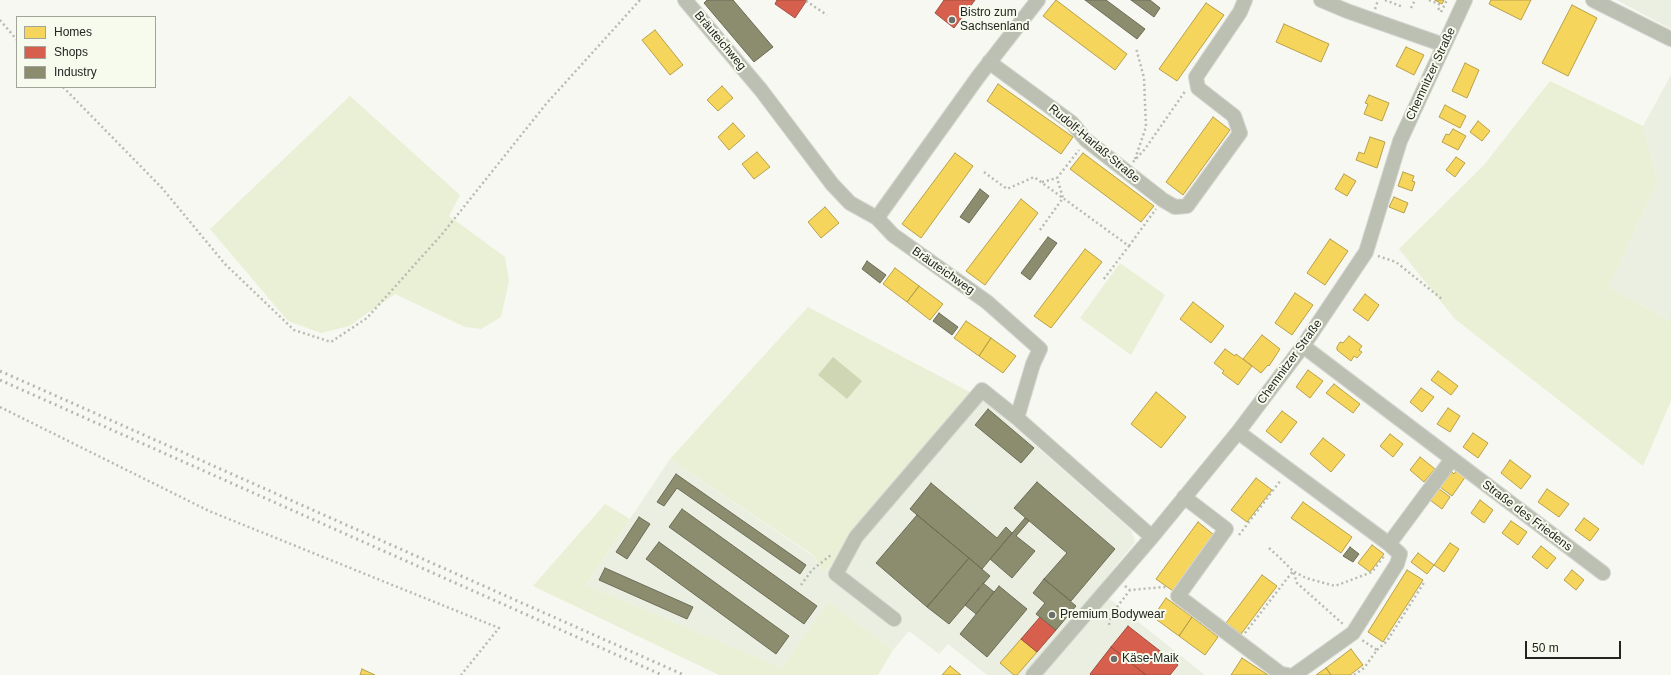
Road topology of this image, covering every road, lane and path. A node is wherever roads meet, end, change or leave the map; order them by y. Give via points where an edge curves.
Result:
1 (640, 0) edge
2 (685, 0) edge
3 (1038, 0) edge
4 (1245, 0) edge
5 (1322, 0) edge
6 (1385, 0) edge
7 (1415, 0) edge
8 (1430, 0) edge
9 (1447, 0) edge
10 (1465, 0) edge
11 (1593, 0) edge
12 (806, 1) dead end
13 (1403, 7) dead end
14 (1411, 8) dead end
15 (827, 15) dead end
16 (0, 20) edge
17 (16, 39) edge
18 (1671, 39) edge
19 (1444, 45) junction
20 (1136, 48) dead end
21 (989, 62) junction
22 (1196, 77) junction
23 (64, 88) edge
24 (1086, 140) junction
25 (984, 172) dead end
26 (1057, 178) junction
27 (1042, 182) junction
28 (1063, 198) junction
29 (1163, 200) junction
30 (877, 218) junction
31 (1040, 230) dead end
32 (1129, 246) junction
33 (1366, 252) junction
34 (1103, 280) dead end
35 (1444, 300) dead end
36 (1303, 346) junction
37 (0, 407) edge
38 (1017, 418) junction
39 (1238, 432) junction
40 (1452, 459) junction
41 (1288, 470) junction
42 (1184, 497) junction
43 (1239, 535) dead end
44 (1152, 537) junction
45 (1390, 545) junction
46 (1269, 548) dead end
47 (1293, 571) junction
48 (1602, 573) dead end
49 (1115, 578) junction
50 (1425, 581) dead end
51 (1130, 590) junction
52 (1178, 596) junction
53 (894, 619) dead end
54 (1109, 625) dead end
55 (1353, 633) junction
56 (1243, 636) dead end
57 (1377, 650) junction
58 (460, 675) edge
59 (1033, 675) edge
60 (1287, 675) edge
61 (1294, 675) edge
62 (1354, 675) edge

1 - 23 path via 546,104 442,233 367,318 331,342 294,330 225,264 162,188
2 - 30 street, Bräuteichweg via 761,90 832,184 850,203
3 - 21 street
4 - 22 street via 1240,12
5 - 19 street
6 - 13 path
7 - 14 path
8 - 9 path via 1439,4 1441,12
10 - 19 street, Chemnitzer Straße
11 - 18 street
12 - 15 path
16 - 17 path
19 - 33 street, Chemnitzer Straße via 1400,141
20 - 22 path via 1144,78 1146,127 1134,161
21 - 24 street, Rudolf-Harlaß-Straße via 1072,123
21 - 30 street
22 - 29 street, Rudolf-Harlaß-Straße via 1198,88 1234,116 1240,133 1187,206 1175,207
24 - 26 path
24 - 29 street, Rudolf-Harlaß-Straße
25 - 27 path via 1007,189 1034,177
26 - 27 path
26 - 28 path
27 - 28 path
28 - 31 path
28 - 32 path
29 - 32 path
30 - 38 street, Bräuteichweg via 893,235 987,302 1040,349
32 - 34 path
33 - 35 path via 1396,262
33 - 36 street, Chemnitzer Straße
36 - 39 street, Chemnitzer Straße
36 - 40 street, Straße des Friedens
37 - 58 path via 209,511 500,628
38 - 44 street
38 - 53 street via 982,390 856,537 836,574
39 - 41 street
39 - 42 street, Chemnitzer Straße
40 - 45 street
40 - 48 street, Straße des Friedens
41 - 43 path
41 - 45 street
42 - 44 street, Chemnitzer Straße
42 - 52 street via 1226,529
44 - 49 street, Chemnitzer Straße
45 - 47 path via 1372,572 1335,586 1306,578
45 - 55 street via 1400,554 1397,564
46 - 47 path
47 - 55 path via 1297,583
47 - 56 path
49 - 51 path
49 - 59 street, Chemnitzer Straße
50 - 57 path via 1387,641
51 - 52 path via 1164,587
51 - 54 path via 1111,615
52 - 60 street via 1281,674
55 - 57 path
55 - 61 street
57 - 62 path via 1364,668

